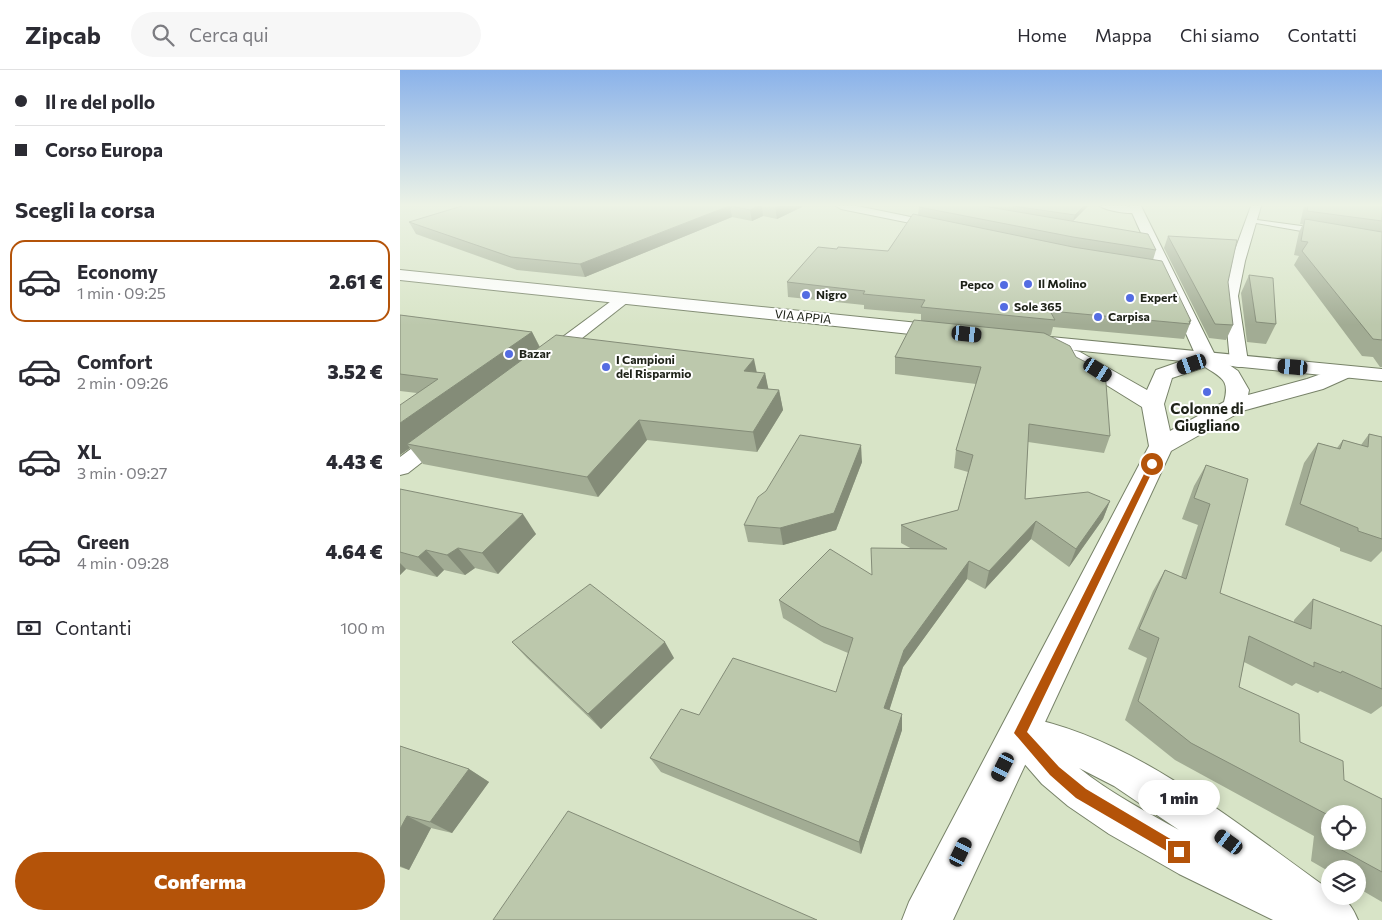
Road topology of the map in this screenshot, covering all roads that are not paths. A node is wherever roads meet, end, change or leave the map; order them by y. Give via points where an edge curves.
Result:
1 (1150, 246) edge
2 (1243, 246) edge
3 (1146, 268) edge
4 (1165, 270) junction
5 (400, 276) edge
6 (623, 299) junction
7 (965, 334) edge
8 (1015, 339) edge
9 (1045, 342) junction
10 (1207, 359) junction
11 (1238, 362) junction
12 (531, 369) edge
13 (1345, 372) junction
14 (1382, 376) edge
15 (1154, 404) junction
16 (1234, 406) junction
17 (454, 427) edge
18 (1161, 446) junction
19 (400, 468) edge
20 (1020, 733) junction
21 (927, 920) edge
22 (1318, 920) edge
23 (1336, 920) edge

1 - 4 main road
2 - 11 street via 1231,296
3 - 4 street
4 - 10 main road
5 - 6 main road, VIA APPIA
6 - 7 main road, VIA APPIA
6 - 12 street
8 - 9 main road
9 - 10 main road
9 - 15 main road
10 - 11 main road
10 - 15 main road via 1163,374
10 - 16 main road via 1230,375 1238,390
11 - 13 main road
13 - 14 main road
13 - 16 main road via 1315,384
15 - 18 main road
16 - 18 main road
17 - 19 street
18 - 20 main road
20 - 21 main road
20 - 22 street via 1055,771 1106,809 1193,860
20 - 23 street via 1051,739 1127,773

